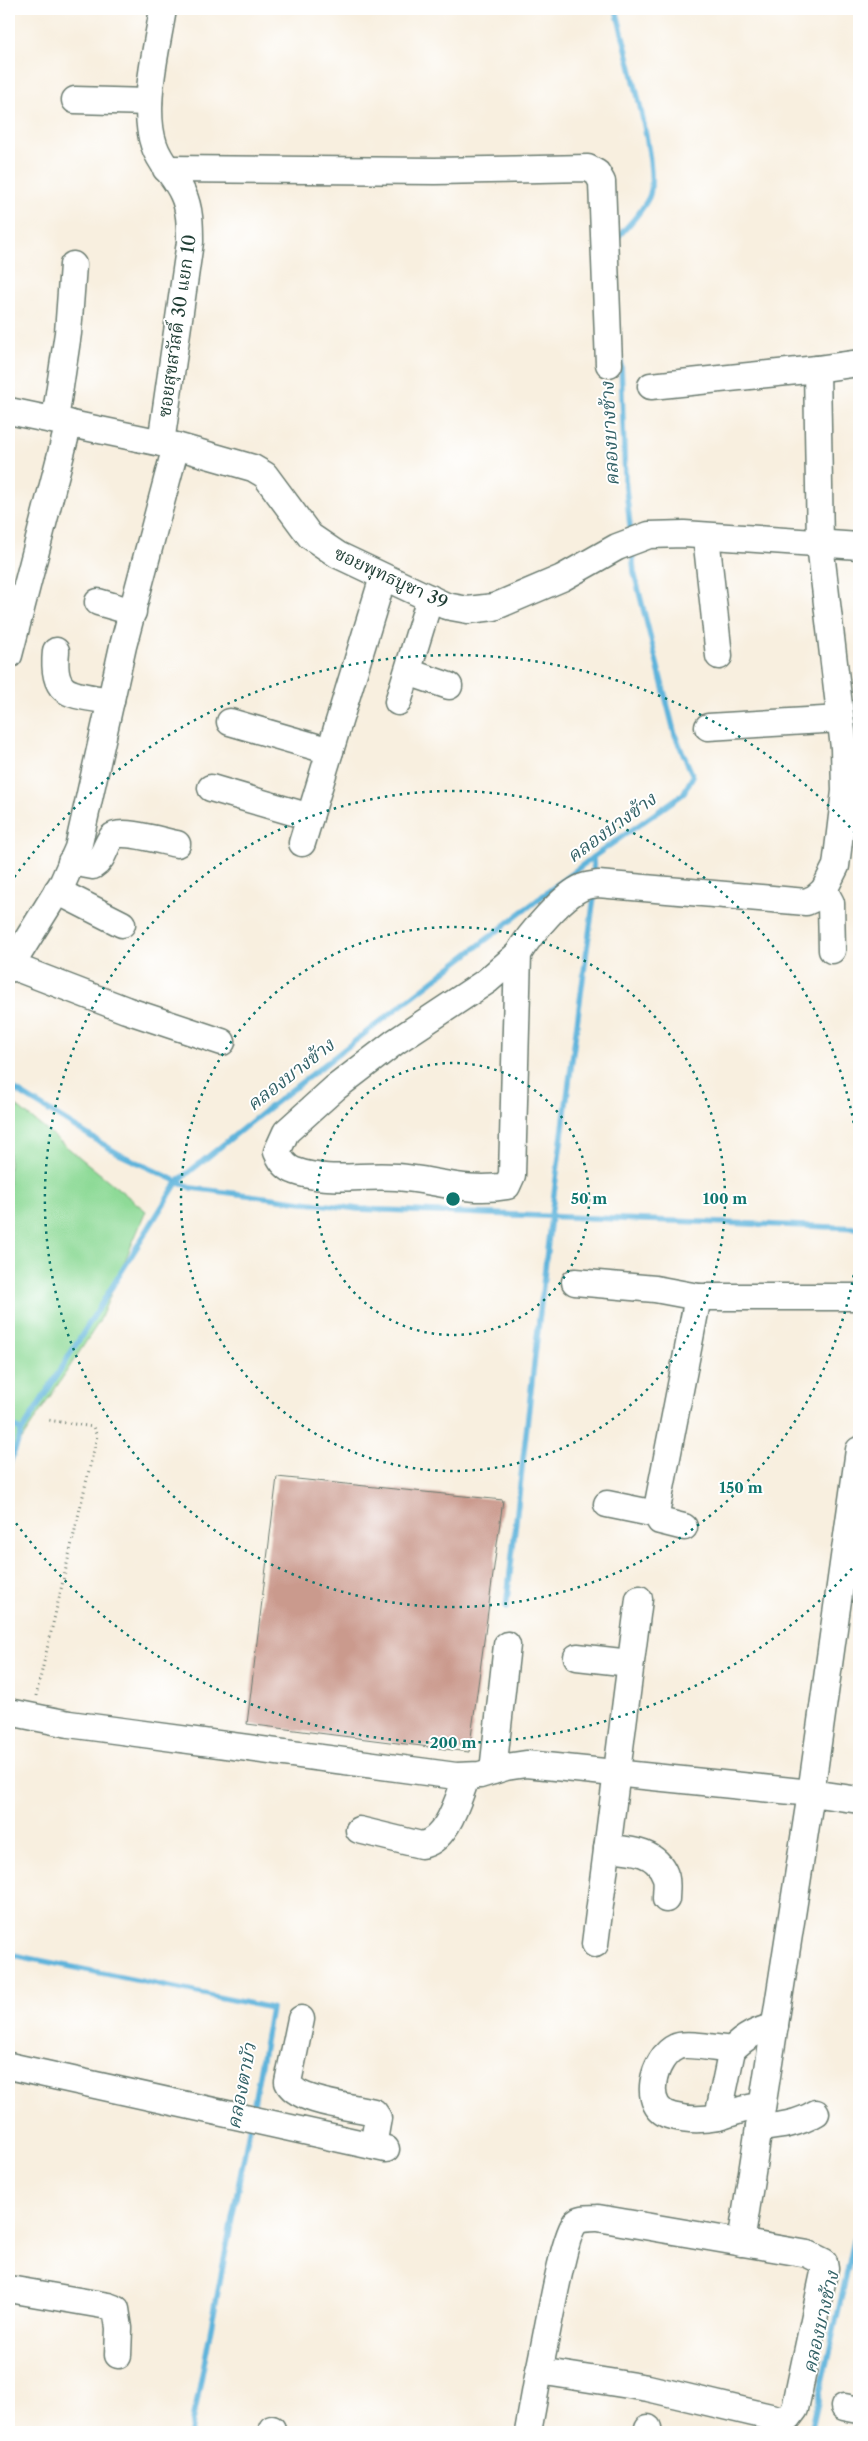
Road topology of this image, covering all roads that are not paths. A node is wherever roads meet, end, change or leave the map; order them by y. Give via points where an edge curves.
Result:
1 (163, 9) edge
2 (75, 100) dead end
3 (149, 102) junction
4 (166, 169) junction
5 (73, 265) dead end
6 (859, 363) edge
7 (609, 364) dead end
8 (817, 369) junction
9 (651, 386) dead end
10 (9, 411) edge
11 (62, 422) junction
12 (168, 445) junction
13 (706, 536) junction
14 (820, 544) junction
15 (859, 546) edge
16 (383, 577) junction
17 (430, 598) junction
18 (98, 602) dead end
19 (133, 612) junction
20 (56, 651) dead end
21 (9, 655) edge
22 (719, 656) dead end
23 (408, 672) junction
24 (449, 686) dead end
25 (111, 700) junction
26 (398, 702) dead end
27 (840, 719) junction
28 (230, 722) dead end
29 (708, 727) dead end
30 (330, 751) junction
31 (211, 788) dead end
32 (310, 817) junction
33 (302, 843) dead end
34 (177, 844) dead end
35 (71, 862) junction
36 (824, 890) junction
37 (57, 891) junction
38 (122, 924) dead end
39 (832, 950) dead end
40 (518, 954) junction
41 (9, 967) edge
42 (222, 1042) dead end
43 (575, 1282) dead end
44 (698, 1297) junction
45 (859, 1297) edge
46 (859, 1450) edge
47 (607, 1504) dead end
48 (656, 1514) junction
49 (684, 1526) dead end
50 (638, 1599) dead end
51 (507, 1646) dead end
52 (577, 1657) dead end
53 (630, 1663) junction
54 (20, 1714) edge
55 (493, 1771) junction
56 (616, 1773) junction
57 (467, 1776) junction
58 (811, 1793) junction
59 (859, 1800) edge
60 (358, 1830) dead end
61 (607, 1848) junction
62 (666, 1899) dead end
63 (595, 1944) dead end
64 (301, 2019) dead end
65 (775, 2026) junction
66 (732, 2050) junction
67 (9, 2066) edge
68 (816, 2113) dead end
69 (718, 2117) junction
70 (760, 2117) junction
71 (741, 2243) junction
72 (9, 2289) edge
73 (118, 2355) dead end
74 (539, 2371) junction
75 (528, 2432) edge

1 - 3 street, ซอยสุขสวัสดิ์ 30 แยก 10
2 - 3 street
3 - 4 street, ซอยสุขสวัสดิ์ 30 แยก 10 via 153,143
4 - 7 street via 435,172 588,168 597,173 602,182
4 - 12 street, ซอยสุขสวัสดิ์ 30 แยก 10 via 183,194 190,215 190,242
5 - 11 street
6 - 8 street
8 - 9 street
8 - 14 street
10 - 11 street, ซอยพุทธบูชา 39
11 - 12 street, ซอยพุทธบูชา 39
11 - 21 street
12 - 16 street, ซอยพุทธบูชา 39 via 253,468 270,481 310,536 338,555
12 - 19 street, ซอยสุขสวัสดิ์ 30 แยก 10
13 - 14 street, ซอยพุทธบูชา 39
13 - 17 street, ซอยพุทธบูชา 39 via 648,535 617,547 562,578 494,607 468,610 446,606
13 - 22 street
14 - 15 street, ซอยพุทธบูชา 39
14 - 27 street
16 - 17 street, ซอยพุทธบูชา 39
16 - 30 street
17 - 23 street
18 - 19 street
19 - 25 street, ซอยสุขสวัสดิ์ 30 แยก 10
20 - 25 street via 54,670 58,684 64,690
23 - 24 street
23 - 26 street
25 - 35 street, ซอยสุขสวัสดิ์ 30 แยก 10 via 78,848
27 - 29 street
27 - 36 street via 845,791 836,866
28 - 30 street
30 - 32 street
31 - 32 street
32 - 33 street
34 - 35 street via 118,834 112,837 100,861 93,866
35 - 37 street, ซอยสุขสวัสดิ์ 30 แยก 10
36 - 39 street via 832,903
36 - 40 street via 806,902 591,885 570,894 528,936
37 - 38 street
37 - 41 street, ซอยสุขสวัสดิ์ 30 แยก 10
40 - 40 street via 487,982 395,1042 335,1088 286,1132 278,1152 281,1162 294,1171 334,1178 397,1177 476,1190 507,1186 512,1175
41 - 42 street
43 - 44 street
44 - 45 street
44 - 48 street
46 - 58 street
47 - 48 street
48 - 49 street via 660,1521
50 - 53 street
51 - 55 street
52 - 53 street
53 - 56 street
54 - 57 street via 69,1724
55 - 56 street via 526,1764
55 - 57 street
56 - 58 street
56 - 61 street
57 - 60 street via 439,1836 427,1844
58 - 59 street
58 - 65 street
61 - 62 street via 637,1851 654,1859 665,1875
61 - 63 street
64 - 67 street via 288,2082 291,2088 299,2094 326,2102 374,2112 378,2118 379,2147
65 - 66 street via 754,2032
65 - 70 street
66 - 69 street
66 - 69 street via 678,2045 663,2058 655,2077 652,2097 658,2110 671,2116 700,2120
68 - 70 street via 782,2126
69 - 70 street via 746,2106
70 - 71 street
71 - 74 street via 598,2218 576,2222 558,2276
71 - 74 street via 808,2254 824,2262 795,2409 789,2417 780,2419 648,2388
72 - 73 street via 116,2309
74 - 75 street

